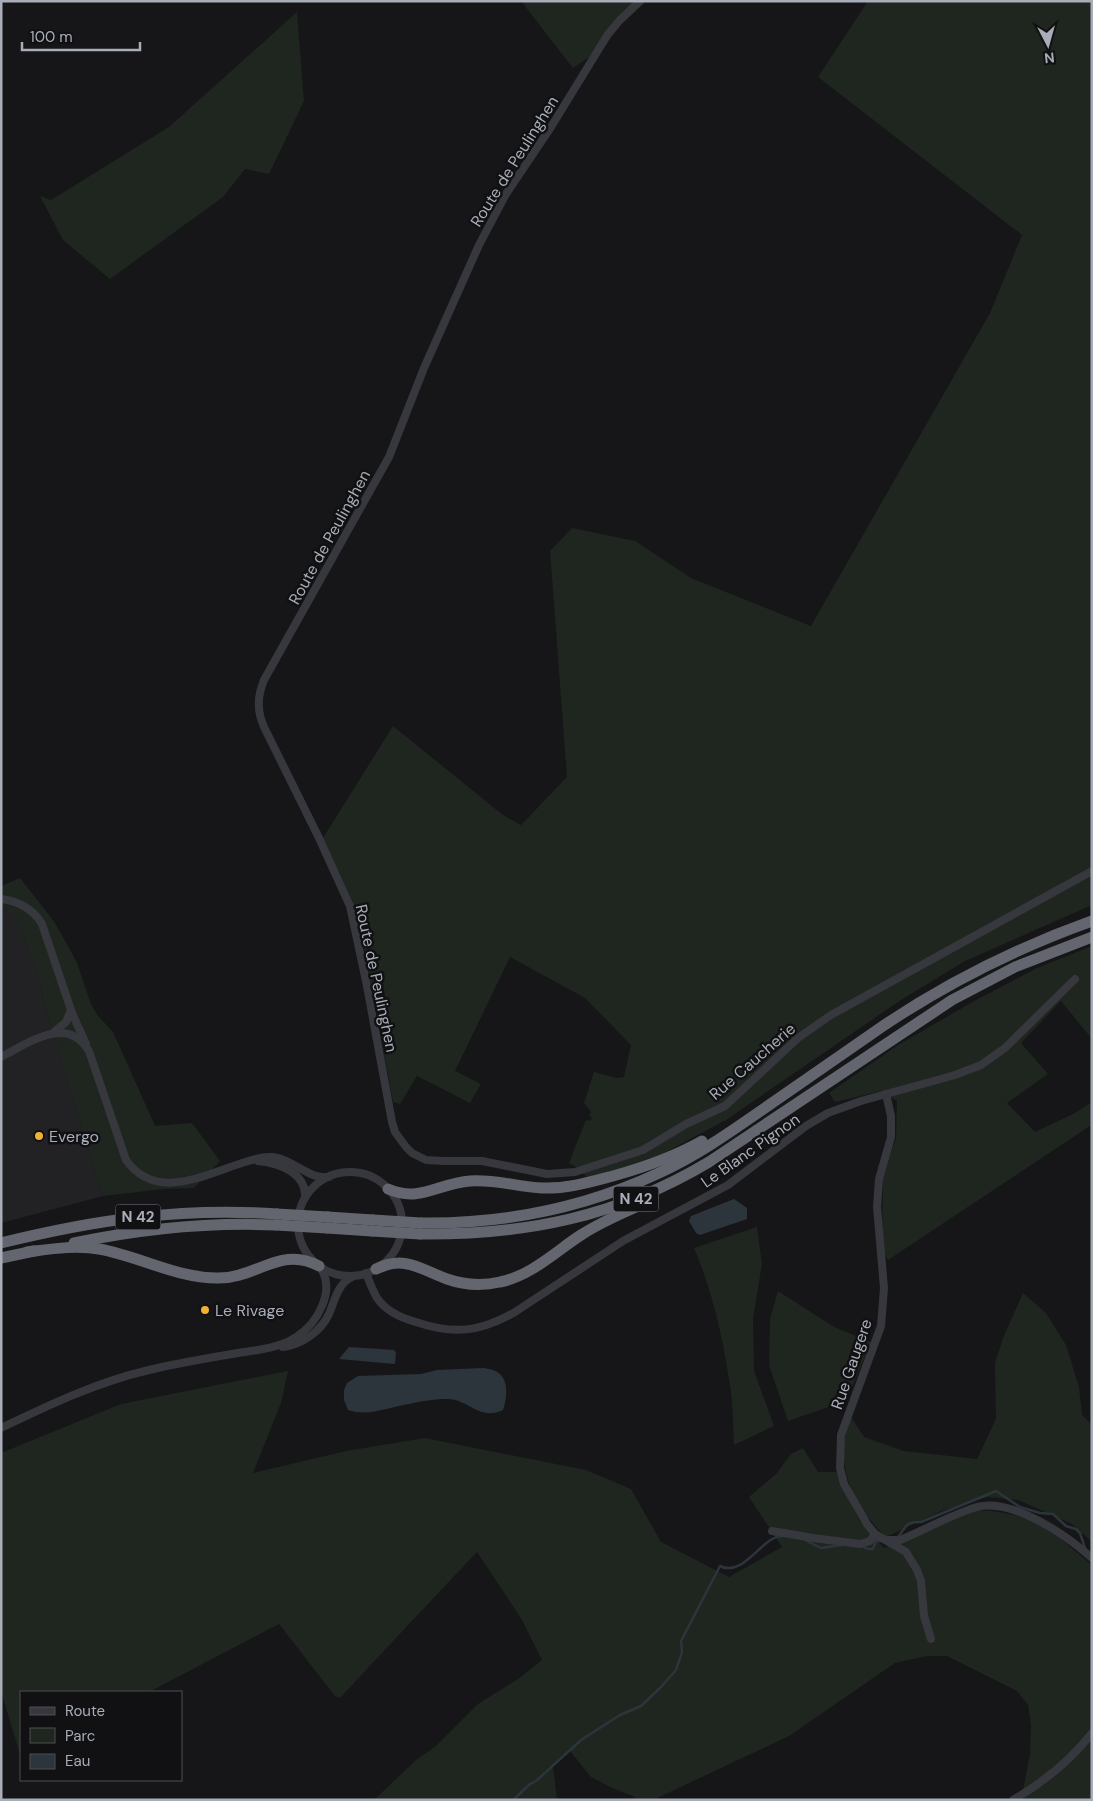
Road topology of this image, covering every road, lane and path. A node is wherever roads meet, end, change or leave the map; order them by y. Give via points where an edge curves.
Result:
1 (640, 1) edge
2 (1092, 871) edge
3 (1, 899) edge
4 (1092, 915) edge
5 (1092, 921) edge
6 (1057, 934) junction
7 (1092, 936) edge
8 (1075, 979) dead end
9 (71, 1010) junction
10 (52, 1033) junction
11 (88, 1049) junction
12 (1, 1057) edge
13 (813, 1075) junction
14 (825, 1085) junction
15 (886, 1094) junction
16 (392, 1122) joint
17 (246, 1162) junction
18 (329, 1177) junction
19 (388, 1189) junction
20 (305, 1198) junction
21 (277, 1219) junction
22 (421, 1229) junction
23 (1, 1243) edge
24 (27, 1252) junction
25 (1, 1258) edge
26 (319, 1266) junction
27 (371, 1271) junction
28 (355, 1276) junction
29 (268, 1348) junction
30 (1, 1428) edge
31 (772, 1531) dead end
32 (875, 1534) junction
33 (886, 1540) junction
34 (1092, 1558) edge
35 (931, 1639) dead end
36 (1092, 1733) edge
37 (1013, 1800) edge

1 - 16 street, Route de Peulinghen via 608,34 506,194 479,245 421,374 389,458 264,680 260,693 258,708 264,727 350,906
2 - 16 street, Rue Caucherie via 831,1015 798,1038 725,1106 625,1157 584,1170 557,1174 535,1173 482,1161 426,1160 412,1153 400,1140
3 - 9 street via 24,906 39,920
4 - 6 highway
5 - 6 highway, N 42
6 - 13 highway, N 42 via 936,994
7 - 14 highway, N 42 via 975,987
8 - 15 street, Le Blanc Pignon via 1005,1048 981,1066
9 - 10 street via 66,1022
9 - 11 street
10 - 11 street via 72,1034
10 - 12 street
11 - 17 street via 126,1160 137,1172 151,1181 173,1183
13 - 19 highway via 680,1153 588,1183 546,1188 476,1180 412,1195
13 - 22 highway, N 42 via 697,1153 630,1185 582,1202 522,1216
14 - 22 highway, N 42 via 693,1171 628,1202 524,1229 468,1234
14 - 27 highway via 708,1170 593,1228 513,1279 493,1284 467,1284 403,1262
15 - 27 street, Le Blanc Pignon via 842,1107 817,1119 728,1186 637,1233 515,1312 486,1326 444,1330 401,1317 377,1298
15 - 32 street, Rue Gaugere via 892,1138 879,1179 877,1207 883,1314 841,1435 840,1458 844,1484
17 - 18 street via 263,1157 278,1158 318,1177
17 - 20 street via 268,1162 288,1170 303,1184
18 - 19 street via 344,1173 361,1174 376,1179
18 - 20 street
19 - 27 street via 399,1208 402,1230 394,1251
20 - 26 street via 299,1213 299,1235 308,1254
21 - 22 highway, N 42, bridge
21 - 23 highway, N 42 via 215,1212 125,1218
21 - 24 highway, N 42 via 171,1227
24 - 25 highway, N 42
24 - 26 highway via 91,1248 211,1278 237,1276 288,1258 305,1259
26 - 28 street via 334,1273
26 - 29 street via 324,1273 326,1287 315,1320 297,1337
27 - 28 street
28 - 29 street via 345,1281 328,1316 312,1334 293,1346
29 - 30 street via 162,1366 114,1379
31 - 32 street via 860,1544 870,1541
32 - 33 street, Rue Gaugere
33 - 34 street via 900,1540 978,1507 998,1506 1064,1534
33 - 35 street, Rue Gaugere via 906,1552 917,1570
36 - 37 street via 1066,1761

